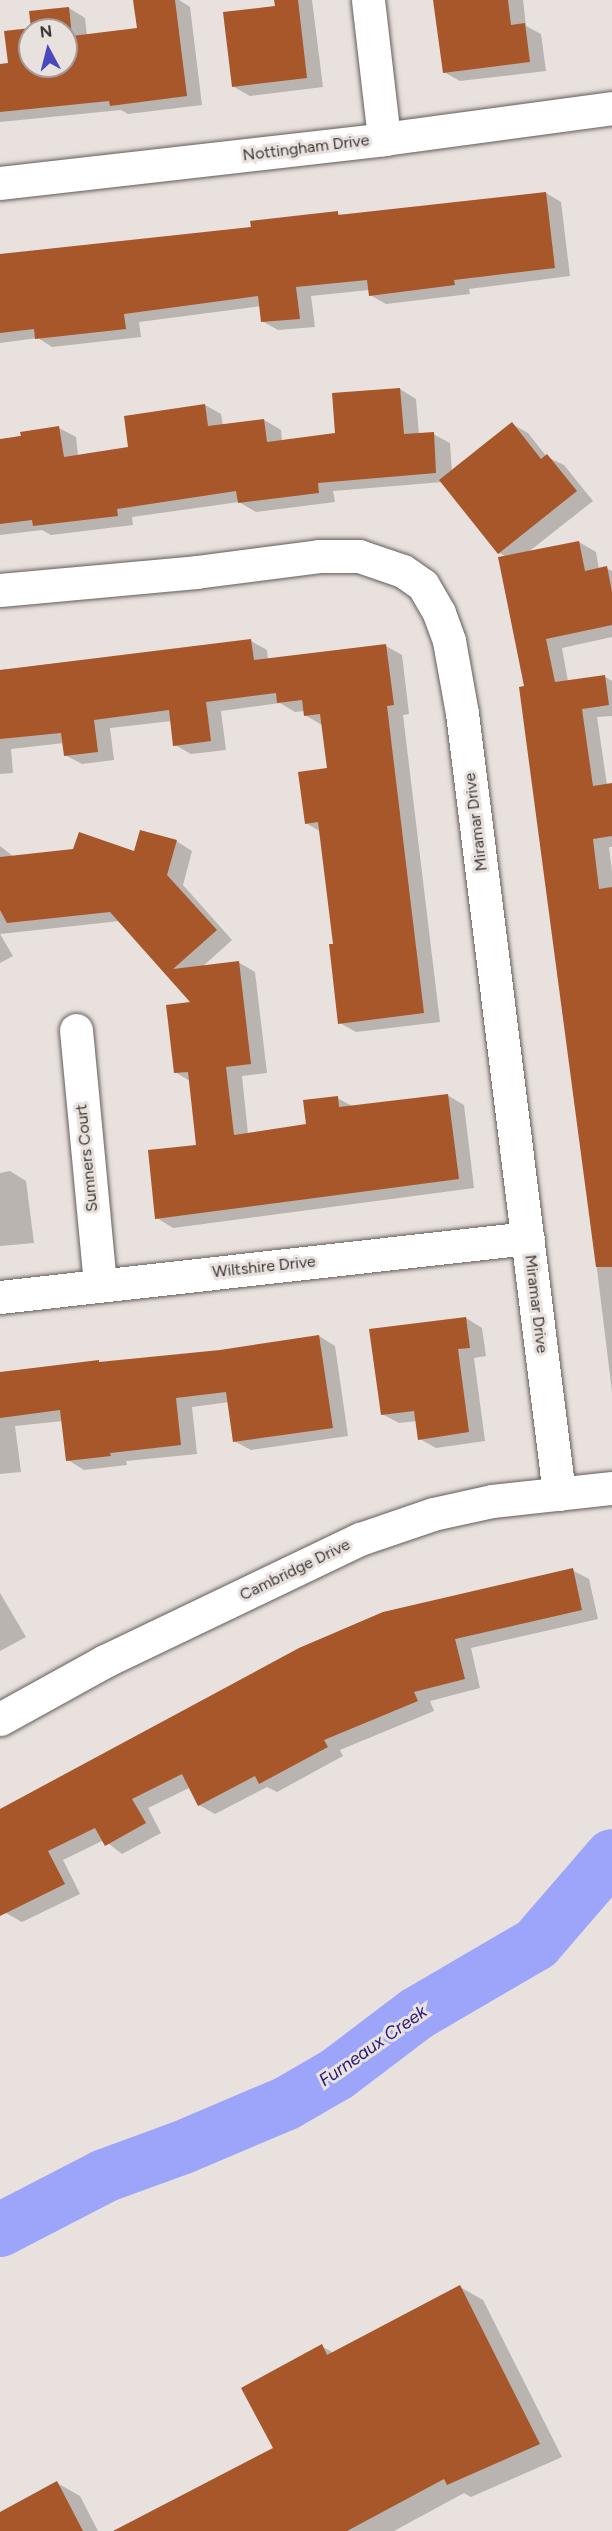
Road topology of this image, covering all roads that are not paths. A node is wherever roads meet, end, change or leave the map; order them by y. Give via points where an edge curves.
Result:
1 (368, 0) edge
2 (612, 108) edge
3 (384, 139) junction
4 (0, 183) edge
5 (0, 590) edge
6 (76, 1030) dead end
7 (528, 1238) junction
8 (100, 1285) junction
9 (0, 1297) edge
10 (612, 1488) edge
11 (559, 1494) junction
12 (0, 1719) edge

1 - 3 street
2 - 3 street, Nottingham Drive
3 - 4 street, Nottingham Drive
5 - 7 street, Miramar Drive via 196,572 319,555 359,556 403,571 423,585 449,641 462,713
6 - 8 street, Sumners Court
7 - 8 street, Wiltshire Drive
7 - 11 street, Miramar Drive
8 - 9 street, Wiltshire Drive
10 - 11 street, Cambridge Drive
11 - 12 street, Cambridge Drive via 492,1501 433,1514 360,1539 105,1661

